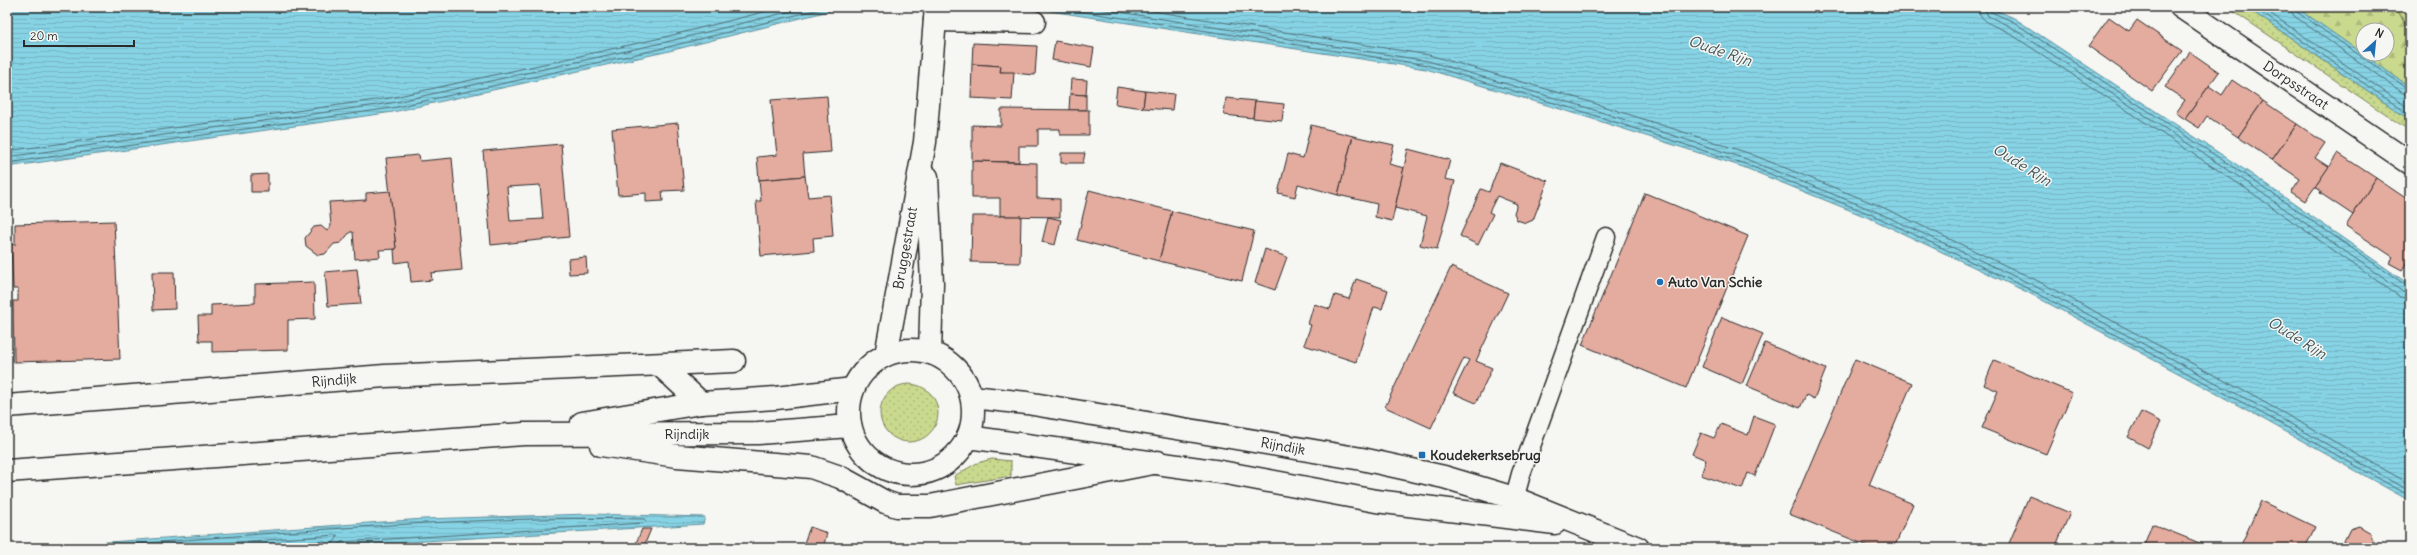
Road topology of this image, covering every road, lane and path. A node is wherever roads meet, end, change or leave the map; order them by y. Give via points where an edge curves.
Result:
1 (2181, 7) edge
2 (936, 13) edge
3 (1034, 22) dead end
4 (925, 142) junction
5 (2410, 163) edge
6 (1606, 237) dead end
7 (930, 353) junction
8 (886, 355) junction
9 (734, 361) dead end
10 (661, 366) junction
11 (853, 389) junction
12 (972, 397) junction
13 (701, 403) junction
14 (7, 406) edge
15 (850, 426) junction
16 (524, 434) junction
17 (968, 437) junction
18 (1158, 462) junction
19 (7, 471) edge
20 (1512, 508) junction
21 (1638, 548) edge

1 - 5 main road, Dorpsstraat
2 - 3 main road
2 - 4 main road, Bruggestraat
4 - 7 main road, Bruggestraat via 932,283
4 - 8 main road, Bruggestraat
6 - 20 lane
7 - 8 main road via 913,350
7 - 12 main road via 952,365 968,385
8 - 11 main road via 861,374
9 - 10 main road, Rijndijk
10 - 13 main road
10 - 14 main road, Rijndijk via 385,376
11 - 13 main road, Rijndijk
11 - 15 main road via 849,407
12 - 17 main road via 974,410
12 - 20 main road, Rijndijk via 1027,403 1362,459 1444,477
13 - 16 main road, Rijndijk
15 - 16 main road, Rijndijk via 758,434
15 - 17 main road via 856,441 877,465 907,475 939,469 963,448
16 - 18 main road via 676,456 811,466 840,476 885,502 915,507
16 - 19 main road, Rijndijk
17 - 18 main road, Rijndijk
18 - 20 main road, Rijndijk via 1376,501
20 - 21 main road, Rijndijk via 1586,527

